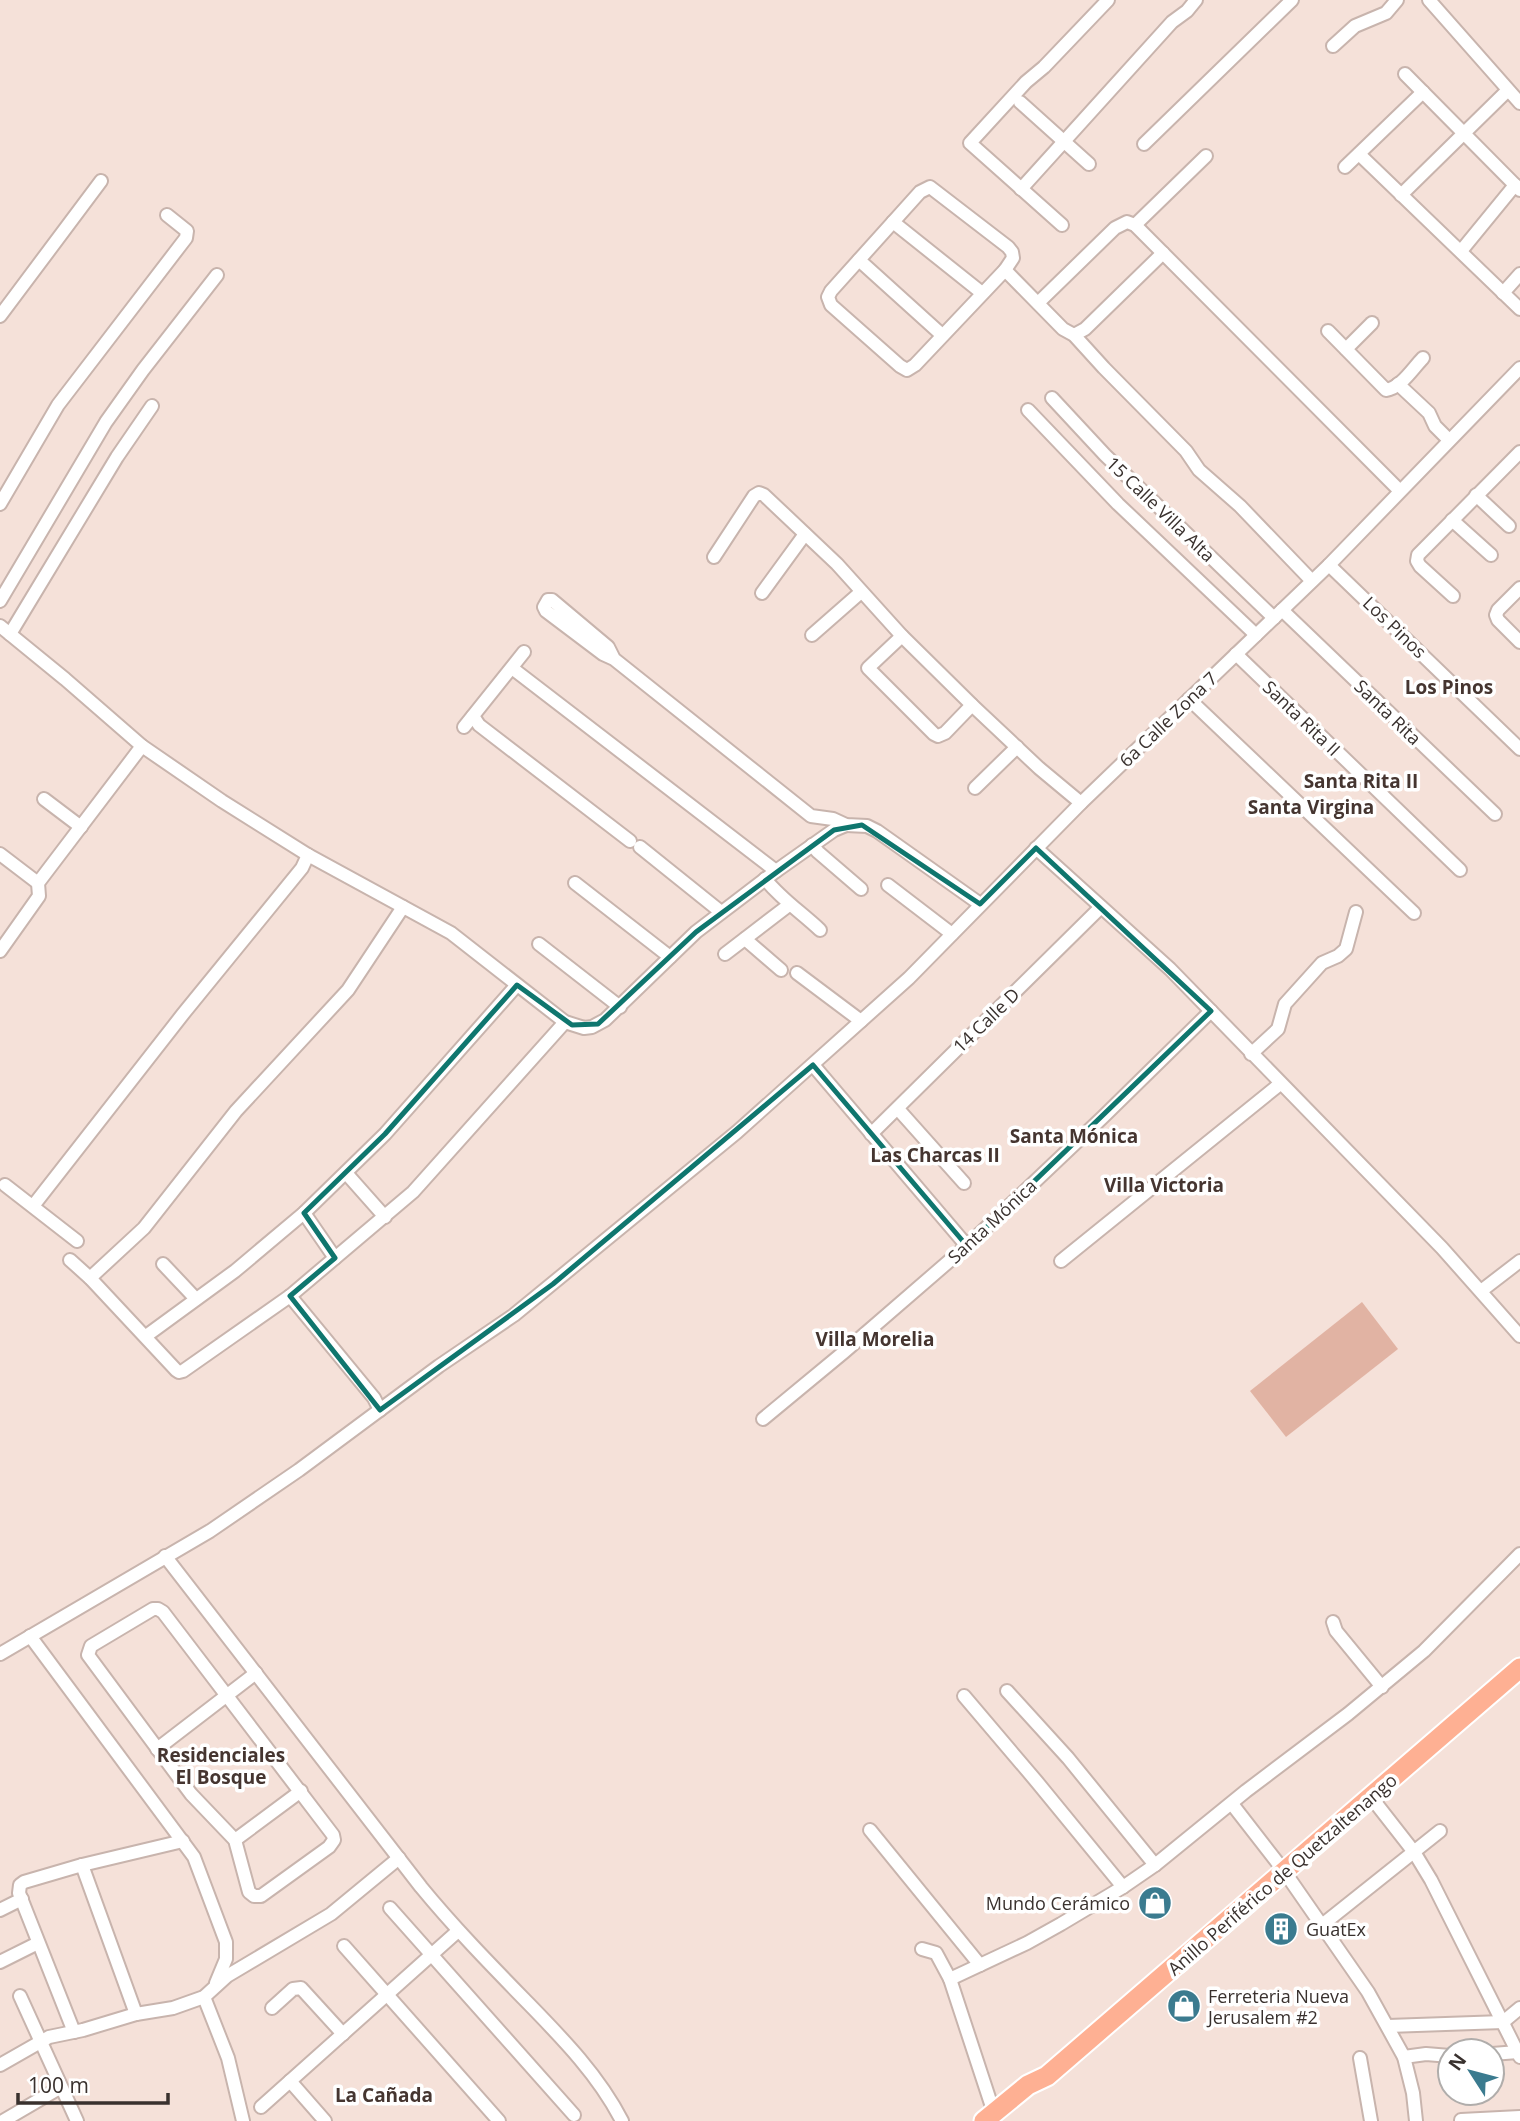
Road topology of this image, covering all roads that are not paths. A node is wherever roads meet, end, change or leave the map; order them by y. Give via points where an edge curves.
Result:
1 (1108, 0) edge
2 (1196, 0) edge
3 (1292, 0) edge
4 (1397, 0) edge
5 (1429, 0) edge
6 (1333, 46) dead end
7 (1405, 74) dead end
8 (1507, 91) junction
9 (1423, 92) junction
10 (1020, 102) dead end
11 (1520, 103) edge
12 (1464, 134) junction
13 (1064, 141) junction
14 (1144, 144) dead end
15 (1359, 154) junction
16 (1206, 156) dead end
17 (1089, 164) dead end
18 (1345, 167) dead end
19 (102, 181) dead end
20 (1517, 188) edge
21 (1021, 189) junction
22 (1402, 195) junction
23 (167, 215) dead end
24 (893, 222) junction
25 (1062, 225) dead end
26 (1135, 225) junction
27 (1461, 251) junction
28 (1163, 253) junction
29 (859, 261) junction
30 (1005, 270) junction
31 (1520, 274) edge
32 (216, 275) dead end
33 (982, 293) junction
34 (1503, 293) junction
35 (1038, 303) junction
36 (1520, 309) edge
37 (0, 316) edge
38 (1372, 323) dead end
39 (1328, 331) dead end
40 (942, 335) junction
41 (1074, 335) junction
42 (1346, 349) junction
43 (1423, 358) dead end
44 (1520, 368) edge
45 (1398, 384) junction
46 (1052, 398) dead end
47 (152, 406) dead end
48 (1028, 410) dead end
49 (1449, 440) junction
50 (1520, 452) edge
51 (1399, 490) junction
52 (1476, 495) junction
53 (0, 504) edge
54 (1452, 520) junction
55 (1509, 526) dead end
56 (805, 534) junction
57 (1491, 555) dead end
58 (714, 557) dead end
59 (1329, 565) junction
60 (1312, 581) junction
61 (1520, 588) edge
62 (861, 592) junction
63 (762, 593) dead end
64 (1453, 596) dead end
65 (0, 601) edge
66 (1278, 614) junction
67 (3, 631) edge
68 (812, 635) dead end
69 (1256, 635) junction
70 (902, 636) junction
71 (1520, 642) edge
72 (524, 652) dead end
73 (1236, 654) junction
74 (614, 659) junction
75 (512, 668) junction
76 (1189, 699) junction
77 (972, 705) junction
78 (473, 716) junction
79 (464, 727) dead end
80 (142, 746) junction
81 (1017, 747) junction
82 (1520, 749) edge
83 (975, 788) dead end
84 (44, 799) dead end
85 (1081, 803) junction
86 (1495, 814) dead end
87 (846, 825) junction
88 (81, 827) junction
89 (812, 845) junction
90 (1036, 848) junction
91 (0, 854) edge
92 (308, 855) junction
93 (776, 870) junction
94 (1460, 870) dead end
95 (765, 879) junction
96 (38, 883) junction
97 (575, 883) dead end
98 (888, 885) dead end
99 (861, 889) dead end
100 (980, 904) junction
101 (789, 905) junction
102 (402, 907) junction
103 (1101, 907) junction
104 (721, 912) junction
105 (1356, 912) dead end
106 (1413, 914) dead end
107 (820, 930) dead end
108 (952, 934) junction
109 (745, 939) junction
110 (539, 944) dead end
111 (0, 951) edge
112 (725, 954) dead end
113 (670, 957) junction
114 (781, 970) dead end
115 (797, 972) dead end
116 (517, 985) junction
117 (620, 1007) junction
118 (1211, 1011) junction
119 (861, 1021) junction
120 (565, 1022) junction
121 (1251, 1054) junction
122 (813, 1065) junction
123 (1280, 1084) junction
124 (898, 1109) junction
125 (871, 1134) junction
126 (346, 1173) junction
127 (964, 1184) dead end
128 (5, 1185) dead end
129 (33, 1206) junction
130 (304, 1213) junction
131 (385, 1217) junction
132 (77, 1241) dead end
133 (967, 1246) junction
134 (335, 1258) junction
135 (70, 1260) dead end
136 (1061, 1261) dead end
137 (1520, 1261) edge
138 (163, 1264) dead end
139 (90, 1278) junction
140 (1481, 1291) junction
141 (290, 1296) junction
142 (196, 1298) junction
143 (146, 1336) junction
144 (1520, 1336) edge
145 (380, 1410) junction
146 (763, 1419) dead end
147 (1520, 1554) edge
148 (166, 1556) junction
149 (1333, 1622) dead end
150 (30, 1636) junction
151 (0, 1654) edge
152 (1520, 1668) edge
153 (256, 1673) junction
154 (1382, 1687) junction
155 (1007, 1691) dead end
156 (227, 1695) junction
157 (964, 1696) dead end
158 (157, 1749) junction
159 (300, 1791) junction
160 (1371, 1797) junction
161 (1232, 1804) junction
162 (870, 1830) dead end
163 (1440, 1831) dead end
164 (235, 1840) junction
165 (183, 1841) junction
166 (1414, 1852) junction
167 (399, 1858) junction
168 (82, 1865) junction
169 (1154, 1865) junction
170 (1284, 1871) junction
171 (1122, 1887) junction
172 (22, 1899) junction
173 (390, 1909) dead end
174 (0, 1910) edge
175 (1322, 1925) junction
176 (458, 1931) junction
177 (38, 1943) junction
178 (344, 1946) dead end
179 (922, 1949) dead end
180 (432, 1955) junction
181 (0, 1962) edge
182 (980, 1965) junction
183 (950, 1979) junction
184 (209, 1992) junction
185 (387, 1995) junction
186 (20, 1996) dead end
187 (272, 2008) dead end
188 (1520, 2008) edge
189 (136, 2014) junction
190 (1503, 2022) junction
191 (1388, 2026) junction
192 (74, 2032) junction
193 (343, 2034) junction
194 (41, 2042) junction
195 (1519, 2054) edge
196 (1436, 2055) edge
197 (1404, 2057) junction
198 (1360, 2058) dead end
199 (0, 2064) edge
200 (290, 2081) junction
201 (61, 2087) junction
202 (261, 2107) dead end
203 (574, 2115) dead end
204 (1520, 2117) edge
205 (490, 2118) edge
206 (994, 2118) edge
207 (1461, 2120) edge
208 (4, 2121) edge
209 (77, 2121) edge
210 (243, 2121) edge
211 (325, 2121) edge
212 (622, 2121) edge
213 (1371, 2121) edge
214 (1416, 2121) edge

1 - 21 street via 970,142
2 - 13 street
3 - 14 street
4 - 6 street via 1386,13 1355,26
5 - 8 street
7 - 9 street
8 - 11 street
8 - 12 street
9 - 12 street
9 - 15 street
10 - 13 street
12 - 20 street
12 - 22 street
13 - 17 street
13 - 21 street
15 - 18 street
15 - 22 street
16 - 26 street
19 - 37 street
20 - 27 street
21 - 25 street
22 - 27 street
23 - 53 street via 187,231 186,238 58,405
24 - 29 street
24 - 30 street via 923,189 932,188 1010,250 1013,258
24 - 33 street
26 - 28 street
26 - 35 street via 1118,225
27 - 34 street
28 - 41 street
28 - 51 street
29 - 40 street
29 - 40 street via 829,293 828,301 900,366 913,368
30 - 33 street
30 - 35 street
31 - 34 street
32 - 65 street via 106,422
33 - 40 street
34 - 36 street
35 - 41 street
38 - 42 street
39 - 42 street
41 - 60 street via 1199,470
42 - 45 street via 1384,389
43 - 45 street
44 - 49 street, 6a Calle Zona 7
45 - 49 street
46 - 66 street, 15 Calle Villa Alta via 1115,464
47 - 67 street
48 - 69 street via 1118,504
49 - 51 street, 6a Calle Zona 7
50 - 52 street
51 - 59 street, 6a Calle Zona 7
52 - 54 street
52 - 55 street
54 - 57 street
54 - 64 street via 1417,559
56 - 58 street via 759,493
56 - 62 street
56 - 63 street
59 - 60 street, 6a Calle Zona 7
59 - 82 street, Los Pinos
60 - 66 street, 6a Calle Zona 7
61 - 71 street via 1496,615
62 - 68 street
62 - 70 street
66 - 69 street, 6a Calle Zona 7
66 - 86 street, Santa Rita
67 - 80 street
69 - 73 street, 6a Calle Zona 7
70 - 77 street
70 - 77 street via 868,668 934,734 945,733
72 - 75 street
73 - 76 street, 6a Calle Zona 7
73 - 94 street, Santa Rita II
74 - 74 street via 608,647 552,600 545,602 546,611
74 - 87 street via 811,816
75 - 78 street
75 - 93 street
76 - 85 street, 6a Calle Zona 7
76 - 106 street
77 - 81 street
78 - 79 street
78 - 104 street
80 - 88 street
80 - 92 street
81 - 83 street
81 - 85 street
84 - 88 street
85 - 90 street, 6a Calle Zona 7
87 - 89 street
87 - 100 street via 877,831
88 - 96 street
89 - 93 street
89 - 99 street
90 - 100 street, 6a Calle Zona 7
90 - 103 street
91 - 96 street
92 - 102 street
92 - 129 street
93 - 95 street
95 - 101 street
95 - 104 street
96 - 111 street via 38,896
97 - 113 street
98 - 108 street
100 - 108 street, 6a Calle Zona 7
101 - 107 street
101 - 109 street
102 - 116 street via 451,933
102 - 139 street via 348,990 236,1111 144,1228
103 - 118 street
103 - 124 street, 14 Calle D
104 - 113 street
105 - 121 street via 1346,949 1322,962 1287,1002 1278,1029
108 - 119 street, 6a Calle Zona 7
109 - 112 street
109 - 114 street
110 - 117 street
113 - 117 street
115 - 119 street
116 - 120 street
116 - 126 street
117 - 120 street via 592,1027
118 - 121 street
118 - 133 street, Santa Mónica
119 - 122 street, 6a Calle Zona 7
120 - 131 street
121 - 123 street
122 - 125 street
122 - 145 street, 6a Calle Zona 7 via 533,1300
123 - 136 street
123 - 140 street
124 - 125 street, 14 Calle D
124 - 127 street
125 - 133 street
126 - 130 street
126 - 131 street
128 - 129 street
129 - 132 street
130 - 134 street
130 - 142 street
131 - 134 street
133 - 146 street, Santa Mónica
134 - 141 street
135 - 139 street
137 - 140 street
138 - 142 street
139 - 143 street
140 - 144 street
141 - 143 street via 183,1371 176,1370
141 - 145 street
142 - 143 street
145 - 148 street, 6a Calle Zona 7 via 254,1502
147 - 154 street
148 - 150 street, 6a Calle Zona 7
148 - 153 street
149 - 154 street
150 - 151 street, 6a Calle Zona 7
150 - 165 street
152 - 160 highway, Anillo Periférico de Quetzaltenango
153 - 156 street
153 - 167 street
154 - 161 street
155 - 169 street
156 - 158 street
156 - 158 street via 158,1609 92,1646 88,1655
156 - 159 street
157 - 171 street
158 - 164 street
159 - 164 street
159 - 164 street via 331,1830 334,1840 329,1847 261,1896 254,1896
160 - 166 street
160 - 170 highway, Anillo Periférico de Quetzaltenango
161 - 169 street
161 - 170 street
162 - 182 street
163 - 166 street
165 - 168 street
165 - 184 street via 194,1857 226,1942 226,1959
166 - 175 street
166 - 190 street
167 - 176 street
167 - 184 street via 331,1914 227,1976
168 - 172 street via 24,1882 19,1888
168 - 189 street
169 - 171 street
170 - 175 street
170 - 206 highway, Anillo Periférico de Quetzaltenango
171 - 182 street
172 - 174 street
172 - 177 street
173 - 180 street
175 - 191 street
176 - 180 street
176 - 212 street via 577,2056
177 - 181 street
177 - 192 street
178 - 185 street
179 - 183 street via 936,1953
180 - 185 street
180 - 203 street
182 - 183 street
183 - 206 street
184 - 189 street via 173,2008
184 - 210 street
185 - 193 street
185 - 205 street
186 - 194 street
187 - 193 street via 293,1989 301,1988
188 - 190 street
189 - 192 street
190 - 191 street
190 - 195 street
191 - 197 street
192 - 194 street
193 - 200 street
194 - 199 street
194 - 201 street
196 - 197 street
197 - 214 street
198 - 213 street
200 - 202 street
200 - 211 street
201 - 208 street
201 - 209 street
204 - 207 street

